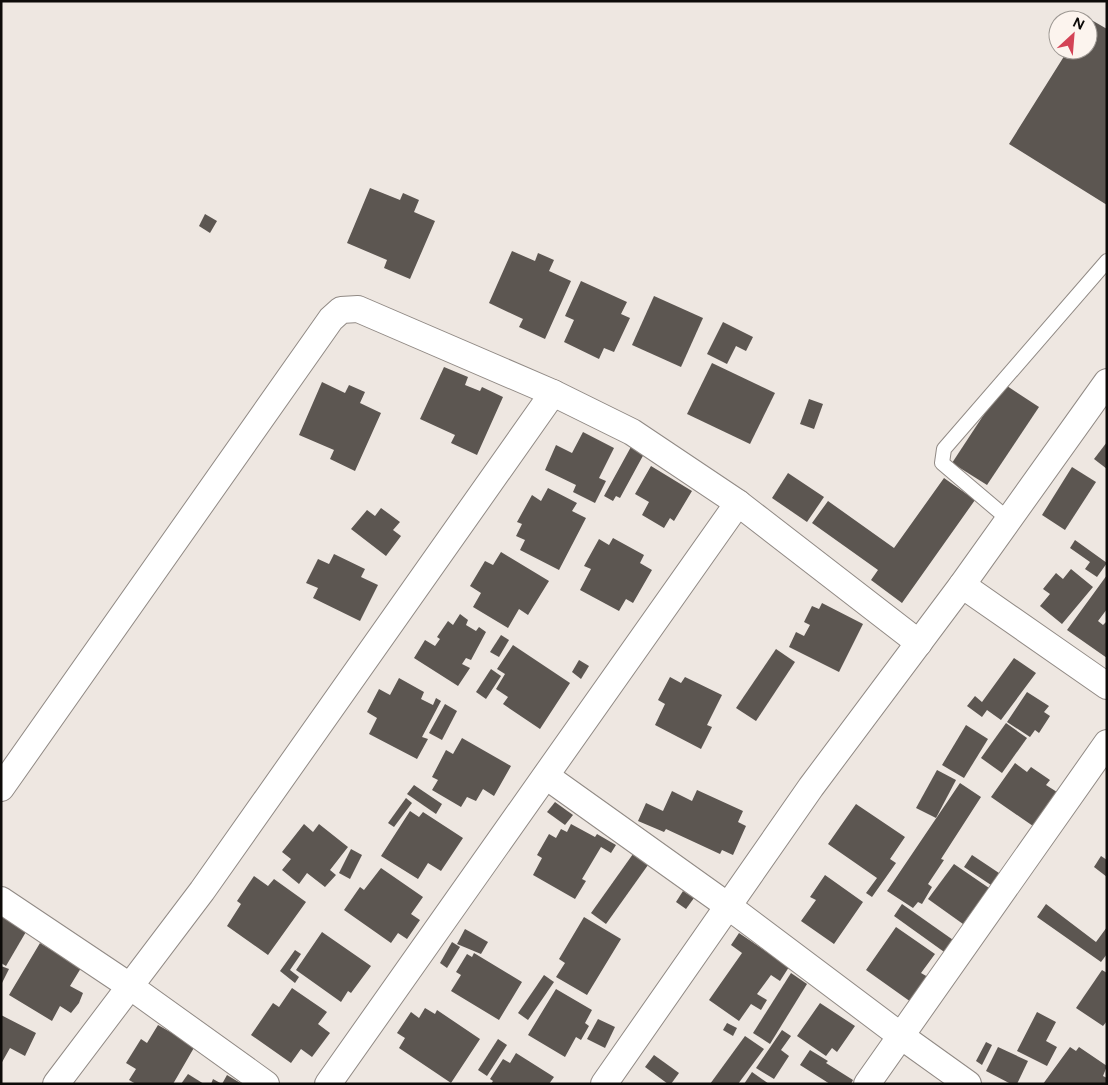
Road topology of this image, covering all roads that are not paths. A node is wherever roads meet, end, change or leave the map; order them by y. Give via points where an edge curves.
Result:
1 (1107, 261) edge
2 (1107, 382) edge
3 (553, 393) junction
4 (738, 503) junction
5 (1008, 520) junction
6 (962, 584) junction
7 (919, 643) junction
8 (1107, 686) edge
9 (1107, 743) edge
10 (546, 776) junction
11 (1, 788) edge
12 (1, 900) edge
13 (728, 906) junction
14 (131, 987) junction
15 (901, 1036) junction
16 (56, 1084) edge
17 (266, 1084) edge
18 (328, 1084) edge
19 (604, 1084) edge
20 (867, 1084) edge
21 (968, 1084) edge

1 - 5 lane via 944,450 942,463
2 - 5 street
3 - 4 street via 632,432
3 - 11 street via 358,309 342,310 331,319
3 - 14 street
4 - 7 street
4 - 10 street
5 - 6 street
6 - 7 street
6 - 8 street
7 - 13 street via 811,787
9 - 15 street
10 - 13 street
10 - 18 street
12 - 14 street
13 - 15 street
13 - 19 street
14 - 16 street
14 - 17 street
15 - 20 street
15 - 21 street

